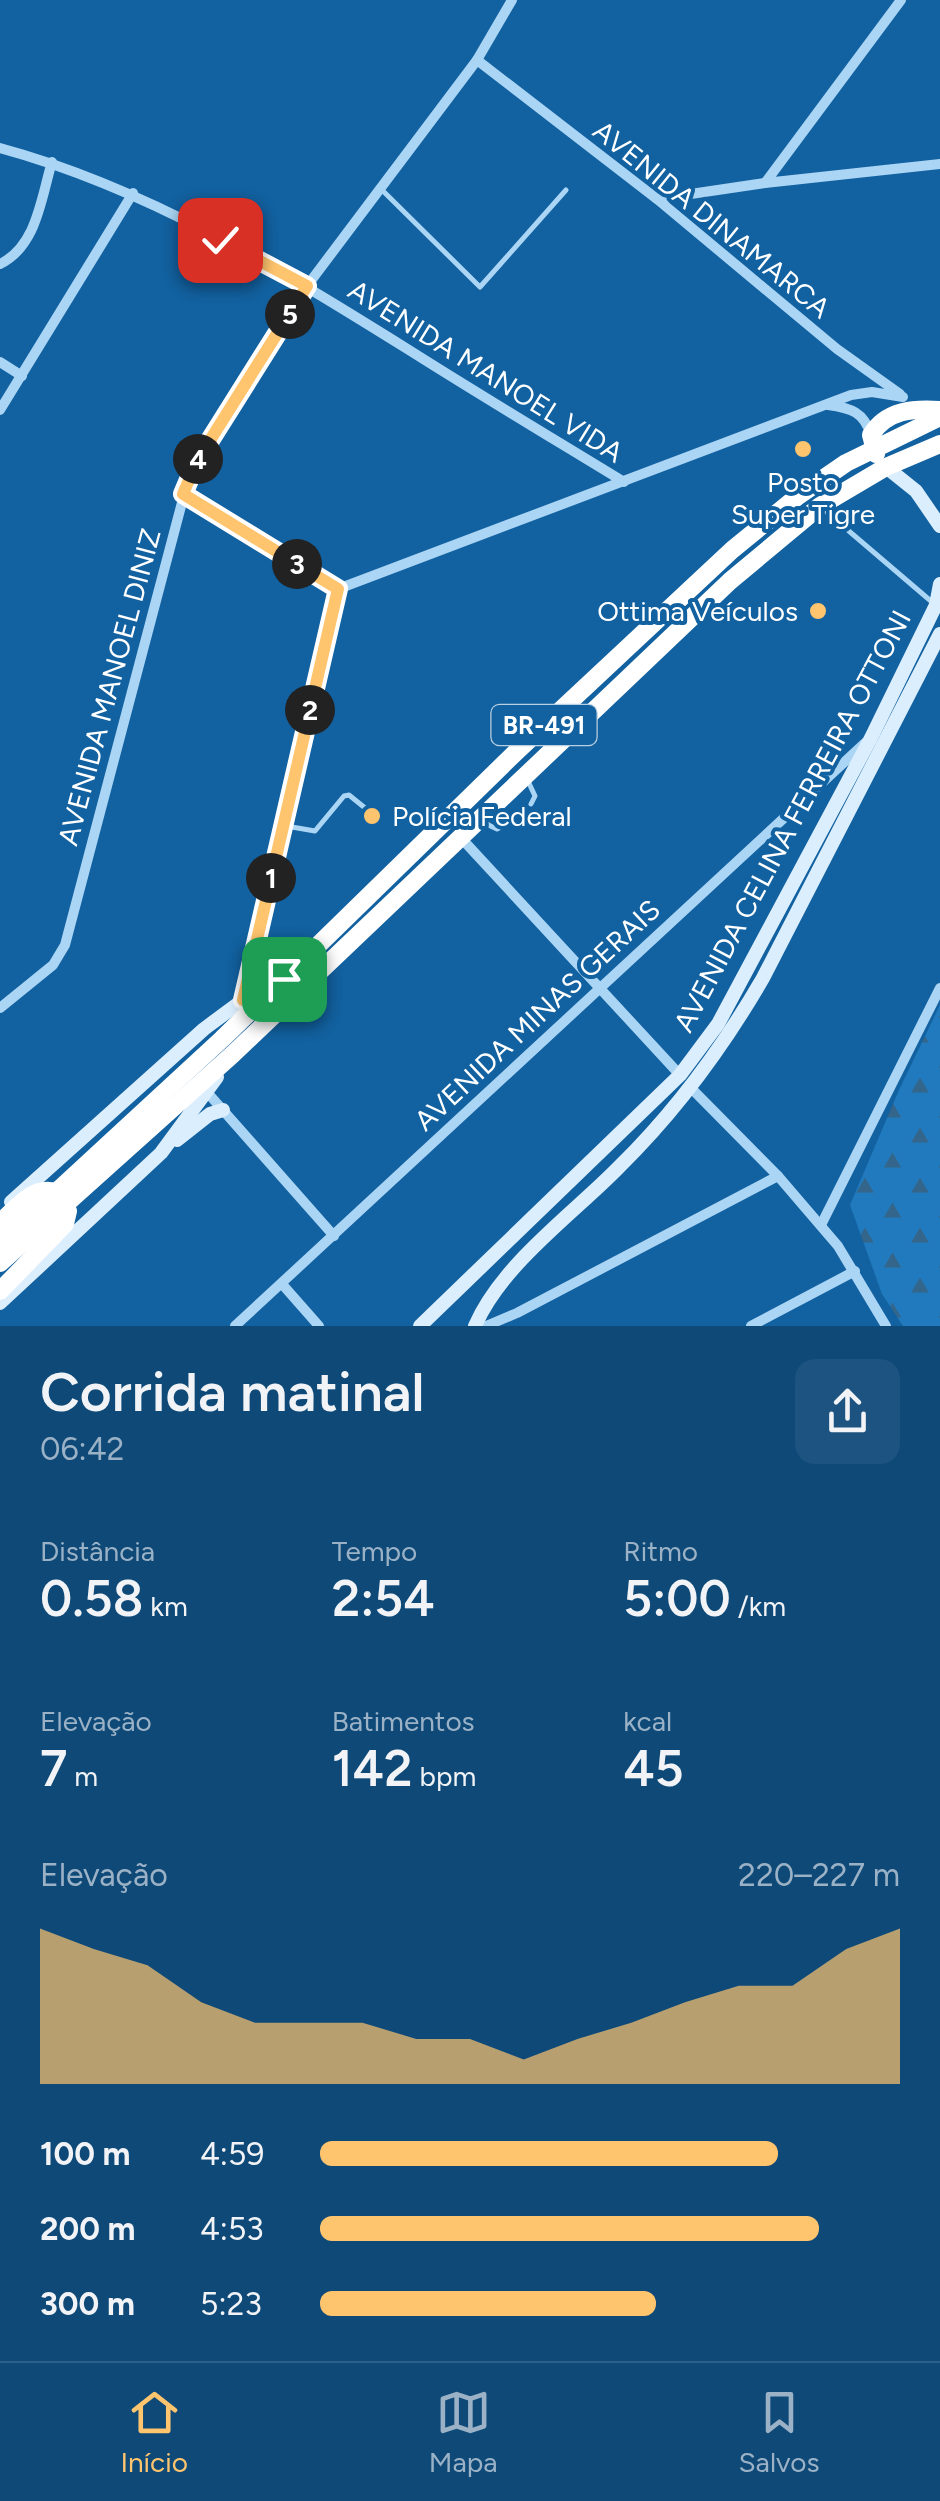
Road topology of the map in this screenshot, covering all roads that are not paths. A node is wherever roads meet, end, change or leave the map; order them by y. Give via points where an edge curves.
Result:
1 (512, 0) edge
2 (901, 0) edge
3 (477, 60) junction
4 (0, 148) edge
5 (52, 162) junction
6 (940, 164) edge
7 (765, 183) junction
8 (379, 187) junction
9 (566, 190) dead end
10 (133, 193) junction
11 (656, 199) junction
12 (0, 264) edge
13 (307, 286) junction
14 (0, 362) edge
15 (22, 376) junction
16 (904, 397) junction
17 (827, 405) junction
18 (0, 410) edge
19 (934, 412) edge
20 (872, 442) junction
21 (940, 444) edge
22 (886, 467) junction
23 (624, 482) junction
24 (183, 494) junction
25 (820, 506) junction
26 (940, 526) edge
27 (940, 584) edge
28 (338, 589) junction
29 (936, 605) junction
30 (940, 634) edge
31 (870, 738) junction
32 (525, 774) junction
33 (531, 804) dead end
34 (370, 812) dead end
35 (479, 820) junction
36 (513, 820) dead end
37 (283, 826) junction
38 (462, 838) junction
39 (284, 979) junction
40 (600, 988) junction
41 (940, 988) edge
42 (243, 1000) junction
43 (0, 1008) edge
44 (233, 1054) junction
45 (680, 1075) junction
46 (690, 1088) junction
47 (206, 1091) junction
48 (222, 1110) junction
49 (161, 1153) junction
50 (778, 1176) junction
51 (62, 1198) junction
52 (0, 1211) edge
53 (0, 1223) edge
54 (820, 1225) junction
55 (334, 1236) junction
56 (0, 1244) edge
57 (0, 1263) edge
58 (855, 1271) junction
59 (282, 1284) junction
60 (0, 1292) edge
61 (0, 1303) edge
62 (235, 1326) edge
63 (320, 1326) edge
64 (420, 1326) edge
65 (475, 1326) edge
66 (486, 1326) edge
67 (751, 1326) edge
68 (886, 1326) edge

1 - 3 street, AVENIDA MANOEL DINIZ
2 - 7 street
3 - 8 street, AVENIDA MANOEL DINIZ
3 - 11 street, AVENIDA DINAMARCA
4 - 5 street, AVENIDA MANOEL VIDA
5 - 10 street, AVENIDA MANOEL VIDA
5 - 12 street via 28,241
6 - 7 street
7 - 11 street
8 - 9 lane via 480,287
8 - 13 street, AVENIDA MANOEL DINIZ
10 - 13 street, AVENIDA MANOEL VIDA
10 - 15 street
11 - 16 street, AVENIDA DINAMARCA
13 - 23 street, AVENIDA MANOEL VIDA
13 - 24 street, AVENIDA MANOEL DINIZ
14 - 15 street
15 - 18 street
16 - 17 street via 862,393
16 - 19 street, AVENIDA DINAMARCA
17 - 20 street via 856,411
17 - 23 street
19 - 20 highway via 892,415 876,427
20 - 22 highway
20 - 39 highway, BR-491 via 732,550
21 - 22 highway, BR-491
22 - 25 highway, BR-491
22 - 26 main road via 916,491
23 - 28 street
24 - 28 street
24 - 43 street, AVENIDA MANOEL DINIZ via 66,945 53,965
25 - 29 lane
25 - 32 highway, BR-491 via 730,581
27 - 29 main road, AVENIDA CELINA FERREIRA OTTONI
28 - 37 street
29 - 31 main road, AVENIDA CELINA FERREIRA OTTONI
30 - 46 main road, AVENIDA CELINA FERREIRA OTTONI via 764,978
31 - 40 street, AVENIDA MINAS GERAIS
31 - 45 main road, AVENIDA CELINA FERREIRA OTTONI via 718,1024
32 - 33 lane via 535,796
32 - 35 highway, BR-491
34 - 37 lane via 349,795 314,831
35 - 36 lane via 497,829
35 - 38 highway, BR-491
37 - 42 street
38 - 40 street
38 - 44 highway, BR-491
39 - 42 main road
39 - 51 highway, BR-491
40 - 45 street
40 - 55 street, AVENIDA MINAS GERAIS
41 - 54 street
42 - 52 main road
44 - 47 main road
44 - 51 highway, BR-491
45 - 64 main road, AVENIDA CELINA FERREIRA OTTONI
46 - 50 street
46 - 65 main road, AVENIDA CELINA FERREIRA OTTONI via 622,1165 514,1268
47 - 48 street
47 - 49 main road
48 - 49 main road
48 - 55 street
49 - 61 main road
50 - 54 street
50 - 66 street
51 - 53 highway via 43,1190 32,1194
51 - 56 highway, BR-491
51 - 57 highway, BR-491
51 - 60 highway via 65,1224
54 - 58 street
55 - 59 street, AVENIDA MINAS GERAIS
58 - 67 street
58 - 68 street
59 - 62 street, AVENIDA MINAS GERAIS
59 - 63 street

